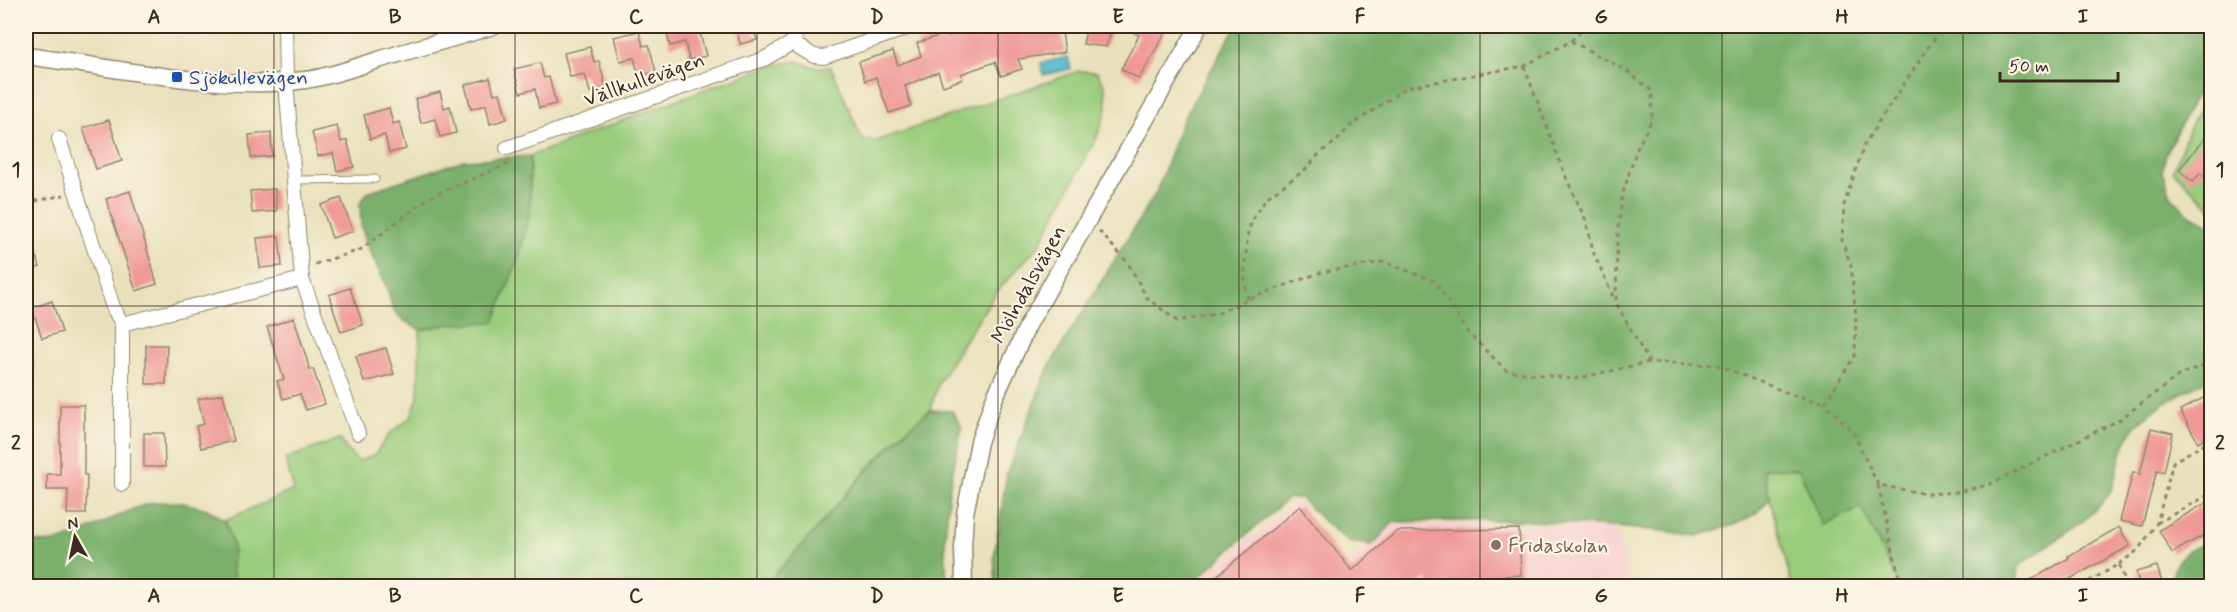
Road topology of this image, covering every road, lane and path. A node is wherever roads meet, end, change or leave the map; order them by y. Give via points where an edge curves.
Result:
1 (285, 26) edge
2 (493, 26) edge
3 (792, 26) edge
4 (913, 26) edge
5 (1198, 26) edge
6 (1586, 26) edge
7 (1948, 26) edge
8 (1571, 41) junction
9 (792, 43) junction
10 (26, 56) edge
11 (1524, 66) junction
12 (286, 82) junction
13 (59, 139) dead end
14 (525, 142) junction
15 (507, 148) dead end
16 (375, 179) dead end
17 (295, 180) junction
18 (75, 192) junction
19 (26, 203) edge
20 (1093, 238) dead end
21 (302, 273) junction
22 (1248, 298) junction
23 (1616, 303) junction
24 (122, 324) junction
25 (1649, 362) junction
26 (2211, 363) edge
27 (1826, 403) junction
28 (358, 433) dead end
29 (2211, 439) edge
30 (122, 484) dead end
31 (1878, 485) junction
32 (2211, 493) edge
33 (2157, 523) junction
34 (2119, 564) junction
35 (964, 586) edge
36 (1901, 586) edge
37 (2081, 586) edge
38 (2127, 586) edge

1 - 12 street
2 - 12 street via 344,71
3 - 9 street
4 - 9 street via 824,57 814,56
5 - 35 street, Mölndalsvägen via 1029,323 994,399 979,442 967,503
6 - 8 path
7 - 27 path via 1931,43 1865,143 1844,206 1842,241 1851,266 1855,355
8 - 11 path
8 - 23 path via 1627,71 1652,91 1652,119 1636,151 1623,196
9 - 14 street, Vällkullevägen via 764,59
10 - 12 street via 177,77 256,84
11 - 22 path via 1407,87 1349,127 1306,169 1266,198 1254,217 1248,231 1245,265
11 - 23 path
12 - 17 street
13 - 18 street
14 - 15 street, Vällkullevägen
14 - 21 path via 525,156 430,197 360,250
16 - 17 lane
17 - 21 street
18 - 19 path
18 - 24 street
20 - 22 path via 1098,230 1128,263 1147,298 1177,321 1219,313
21 - 24 street
21 - 28 street
22 - 25 path via 1322,272 1384,262 1435,281 1468,333 1507,371 1575,379
23 - 25 path
24 - 30 street
25 - 27 path via 1717,365 1793,395
26 - 31 path via 2181,374 2119,420 1988,485 1927,494
27 - 31 path via 1853,432
29 - 33 path via 2173,462
31 - 36 path
32 - 33 path
33 - 34 path via 2138,549
34 - 37 path
34 - 38 path

